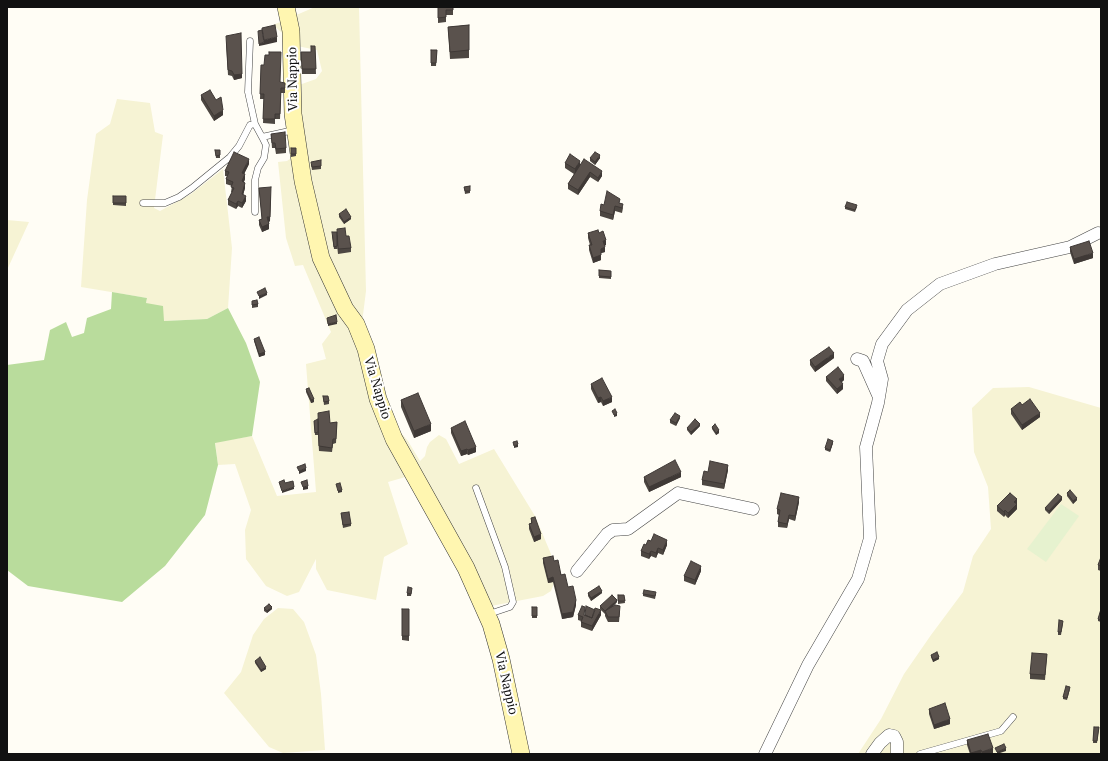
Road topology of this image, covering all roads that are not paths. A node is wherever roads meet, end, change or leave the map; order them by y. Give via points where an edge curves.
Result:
1 (286, 7) edge
2 (250, 41) dead end
3 (255, 124) junction
4 (295, 130) junction
5 (262, 137) junction
6 (143, 203) dead end
7 (255, 212) dead end
8 (1098, 233) dead end
9 (856, 359) dead end
10 (879, 397) junction
11 (476, 488) dead end
12 (752, 509) dead end
13 (577, 570) dead end
14 (487, 615) junction
15 (1013, 717) dead end
16 (521, 754) edge
17 (765, 754) edge
18 (872, 754) edge
19 (897, 754) edge
20 (920, 754) edge

1 - 4 street, Via Nappio via 292,31
2 - 3 lane via 248,92
3 - 5 lane
3 - 6 lane via 250,125 230,157 180,197 165,204
4 - 5 lane
4 - 14 street, Via Nappio via 303,182 321,258 345,309 356,324 366,349 378,399 394,439 466,568
5 - 7 lane via 266,145 255,180
8 - 10 street via 1070,247 995,264 940,284 907,310 882,344 877,362 882,378
9 - 10 street via 863,361
10 - 17 street via 866,447 870,538 858,580 808,666
11 - 14 lane via 505,567 512,602 510,607
12 - 13 street via 678,493 628,529 613,530 607,534
14 - 16 street, Via Nappio via 501,659
15 - 20 lane via 1001,731
18 - 19 street via 889,735 894,736 897,742

